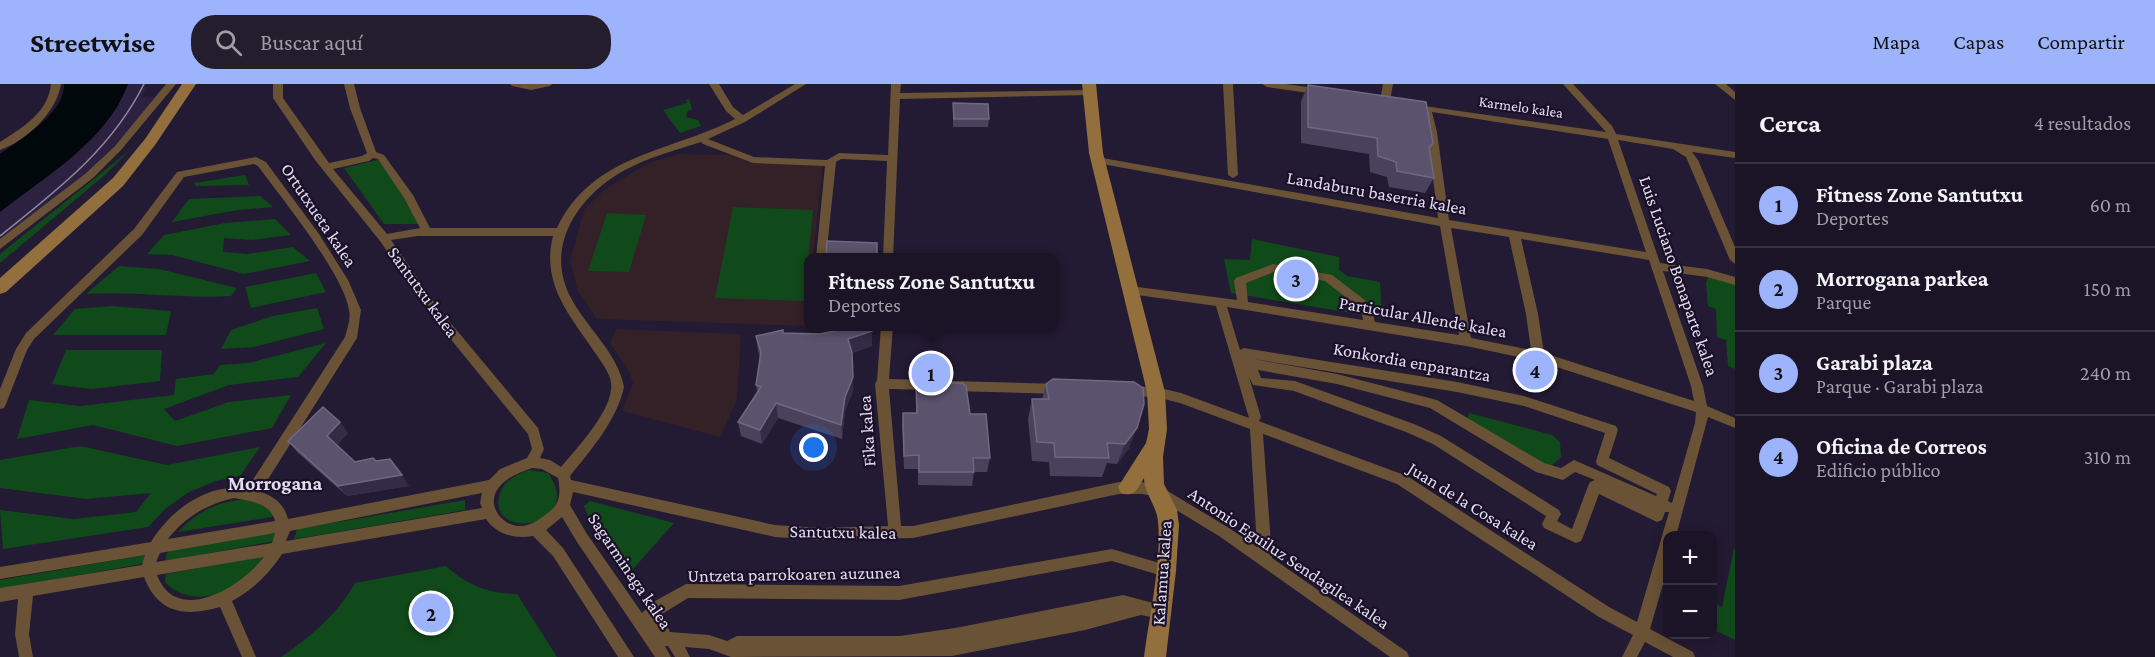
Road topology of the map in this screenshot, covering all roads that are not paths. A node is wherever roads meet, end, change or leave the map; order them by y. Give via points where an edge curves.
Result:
1 (56, 84) edge
2 (171, 84) edge
3 (189, 84) edge
4 (278, 84) edge
5 (360, 84) edge
6 (515, 84) edge
7 (547, 84) edge
8 (714, 84) edge
9 (801, 84) edge
10 (896, 84) edge
11 (1228, 84) edge
12 (1267, 84) edge
13 (1388, 84) edge
14 (1568, 84) edge
15 (1720, 84) edge
16 (349, 86) edge
17 (1089, 88) edge
18 (1331, 94) edge
19 (896, 96) junction
20 (1735, 97) edge
21 (1374, 100) edge
22 (1395, 103) junction
23 (1426, 108) junction
24 (742, 120) junction
25 (1610, 135) junction
26 (705, 142) dead end
27 (1673, 145) junction
28 (0, 147) edge
29 (372, 154) junction
30 (1735, 154) edge
31 (892, 158) junction
32 (1098, 160) junction
33 (830, 163) junction
34 (326, 167) junction
35 (1233, 175) dead end
36 (1444, 223) junction
37 (425, 227) dead end
38 (558, 232) junction
39 (1514, 234) junction
40 (384, 238) junction
41 (0, 244) edge
42 (821, 253) edge
43 (888, 253) edge
44 (1735, 260) edge
45 (1653, 262) junction
46 (1735, 281) edge
47 (0, 288) edge
48 (1130, 290) junction
49 (1243, 305) junction
50 (1221, 307) dead end
51 (1370, 325) junction
52 (886, 331) edge
53 (1466, 341) junction
54 (1538, 356) junction
55 (1243, 363) junction
56 (881, 384) junction
57 (1074, 390) edge
58 (1119, 391) edge
59 (1156, 392) junction
60 (0, 404) edge
61 (1702, 410) junction
62 (1255, 421) junction
63 (1735, 423) edge
64 (1156, 439) junction
65 (532, 462) junction
66 (565, 480) junction
67 (492, 485) junction
68 (1123, 488) junction
69 (1156, 491) junction
70 (252, 493) junction
71 (1664, 505) junction
72 (563, 506) junction
73 (487, 513) junction
74 (283, 525) junction
75 (536, 528) junction
76 (1671, 531) edge
77 (895, 533) junction
78 (157, 545) junction
79 (278, 549) junction
80 (1663, 559) edge
81 (1265, 561) junction
82 (148, 570) junction
83 (1166, 571) junction
84 (0, 573) edge
85 (26, 592) junction
86 (0, 595) edge
87 (224, 600) junction
88 (1151, 610) junction
89 (654, 612) junction
90 (642, 623) junction
91 (1641, 634) junction
92 (663, 638) junction
93 (26, 657) edge
94 (249, 657) edge
95 (627, 657) edge
96 (664, 657) edge
97 (683, 657) edge
98 (1155, 657) edge
99 (1402, 657) edge
100 (1629, 657) edge
101 (1688, 657) edge

1 - 28 street via 52,102 40,117
2 - 41 street via 118,148 89,176
3 - 47 street via 118,182
4 - 34 street, Santutxu kalea via 278,98
5 - 16 street
6 - 7 street
8 - 24 street via 729,109
9 - 24 street
10 - 19 street
11 - 35 street
12 - 18 street
13 - 22 street
14 - 25 street, Luis Luciano Bonaparte kalea via 1607,125
15 - 20 street
16 - 29 street
17 - 19 street
17 - 32 street
19 - 31 street
21 - 22 street, Karmelo kalea
22 - 23 street, Karmelo kalea
23 - 25 street, Karmelo kalea
23 - 36 street
24 - 38 street via 609,175 575,205
25 - 27 street, Karmelo kalea
25 - 45 street, Luis Luciano Bonaparte kalea
26 - 33 street via 753,159
27 - 30 street, Karmelo kalea
27 - 44 street via 1693,160
29 - 34 street
29 - 37 street via 381,157
31 - 33 street via 839,156
31 - 43 street
32 - 36 street, Landaburu baserria kalea
32 - 48 street
33 - 42 street
34 - 40 street, Santutxu kalea
36 - 39 street, Landaburu baserria kalea
36 - 53 street
38 - 40 street via 418,232
38 - 66 street via 555,259 564,296 610,366 618,387
39 - 45 street, Landaburu baserria kalea
39 - 54 street
40 - 65 street, Santutxu kalea via 435,312 534,432 538,449
45 - 46 street, Landaburu baserria kalea
45 - 61 street, Luis Luciano Bonaparte kalea
48 - 49 street, Particular Allende kalea
48 - 59 street
49 - 51 street, Particular Allende kalea
49 - 51 street via 1240,281 1273,268 1328,278 1366,307
50 - 55 street
51 - 53 street, Particular Allende kalea
52 - 56 street, Fika kalea
53 - 54 street, Particular Allende kalea
54 - 61 street, Particular Allende kalea
55 - 62 street
55 - 71 street, Konkordia enparantza via 1337,380 1433,404 1541,468 1563,474 1574,465
55 - 71 street, Konkordia enparantza via 1244,353 1457,387 1524,401 1612,430 1602,461 1664,491
55 - 71 street via 1257,382 1295,386 1437,440 1554,514 1549,524 1576,537 1595,486 1657,516
56 - 57 street
56 - 77 street, Fika kalea
58 - 59 street, Juan de la Cosa kalea
59 - 62 street, Juan de la Cosa kalea
59 - 64 street
60 - 70 street, Ortutxueta kalea via 30,336 138,232 181,174 256,160 314,237 356,309 351,338
61 - 63 street, Particular Allende kalea
61 - 76 street, Luis Luciano Bonaparte kalea
62 - 81 street
62 - 91 street, Juan de la Cosa kalea via 1402,480
64 - 68 street
64 - 69 street
65 - 66 street via 556,469
65 - 67 street via 510,470
66 - 72 street
66 - 77 street, Santutxu kalea via 775,531
67 - 73 street
67 - 74 street
68 - 69 street, Antonio Eguiluz Sendagilea kalea
68 - 77 street, Santutxu kalea via 968,522
69 - 81 street, Antonio Eguiluz Sendagilea kalea
69 - 83 street, Kalamua kalea via 1167,510 1169,525
70 - 74 street via 274,505 281,513
70 - 78 street via 225,494 198,504 161,535
72 - 75 street
72 - 90 street, Sagarminaga kalea
73 - 75 street via 492,521 511,531
73 - 79 street
74 - 78 street
74 - 79 street
75 - 95 street via 558,552
78 - 82 street
78 - 84 street
79 - 82 street
79 - 87 street via 264,571
80 - 91 street
81 - 99 street, Antonio Eguiluz Sendagilea kalea
82 - 85 street
82 - 87 street via 155,589 177,603 192,607
83 - 88 street, Kalamua kalea
83 - 89 street, Untzeta parrokoaren auzunea via 1112,555 899,593 686,591
85 - 86 street
85 - 93 street via 22,634
87 - 94 street
88 - 92 street via 952,649 745,655 709,642
88 - 98 street, Kalamua kalea
89 - 90 street, Untzeta parrokoaren auzunea
89 - 92 street
90 - 92 street, Sagarminaga kalea
91 - 100 street
91 - 101 street, Juan de la Cosa kalea
92 - 96 street, Sagarminaga kalea
92 - 97 street

